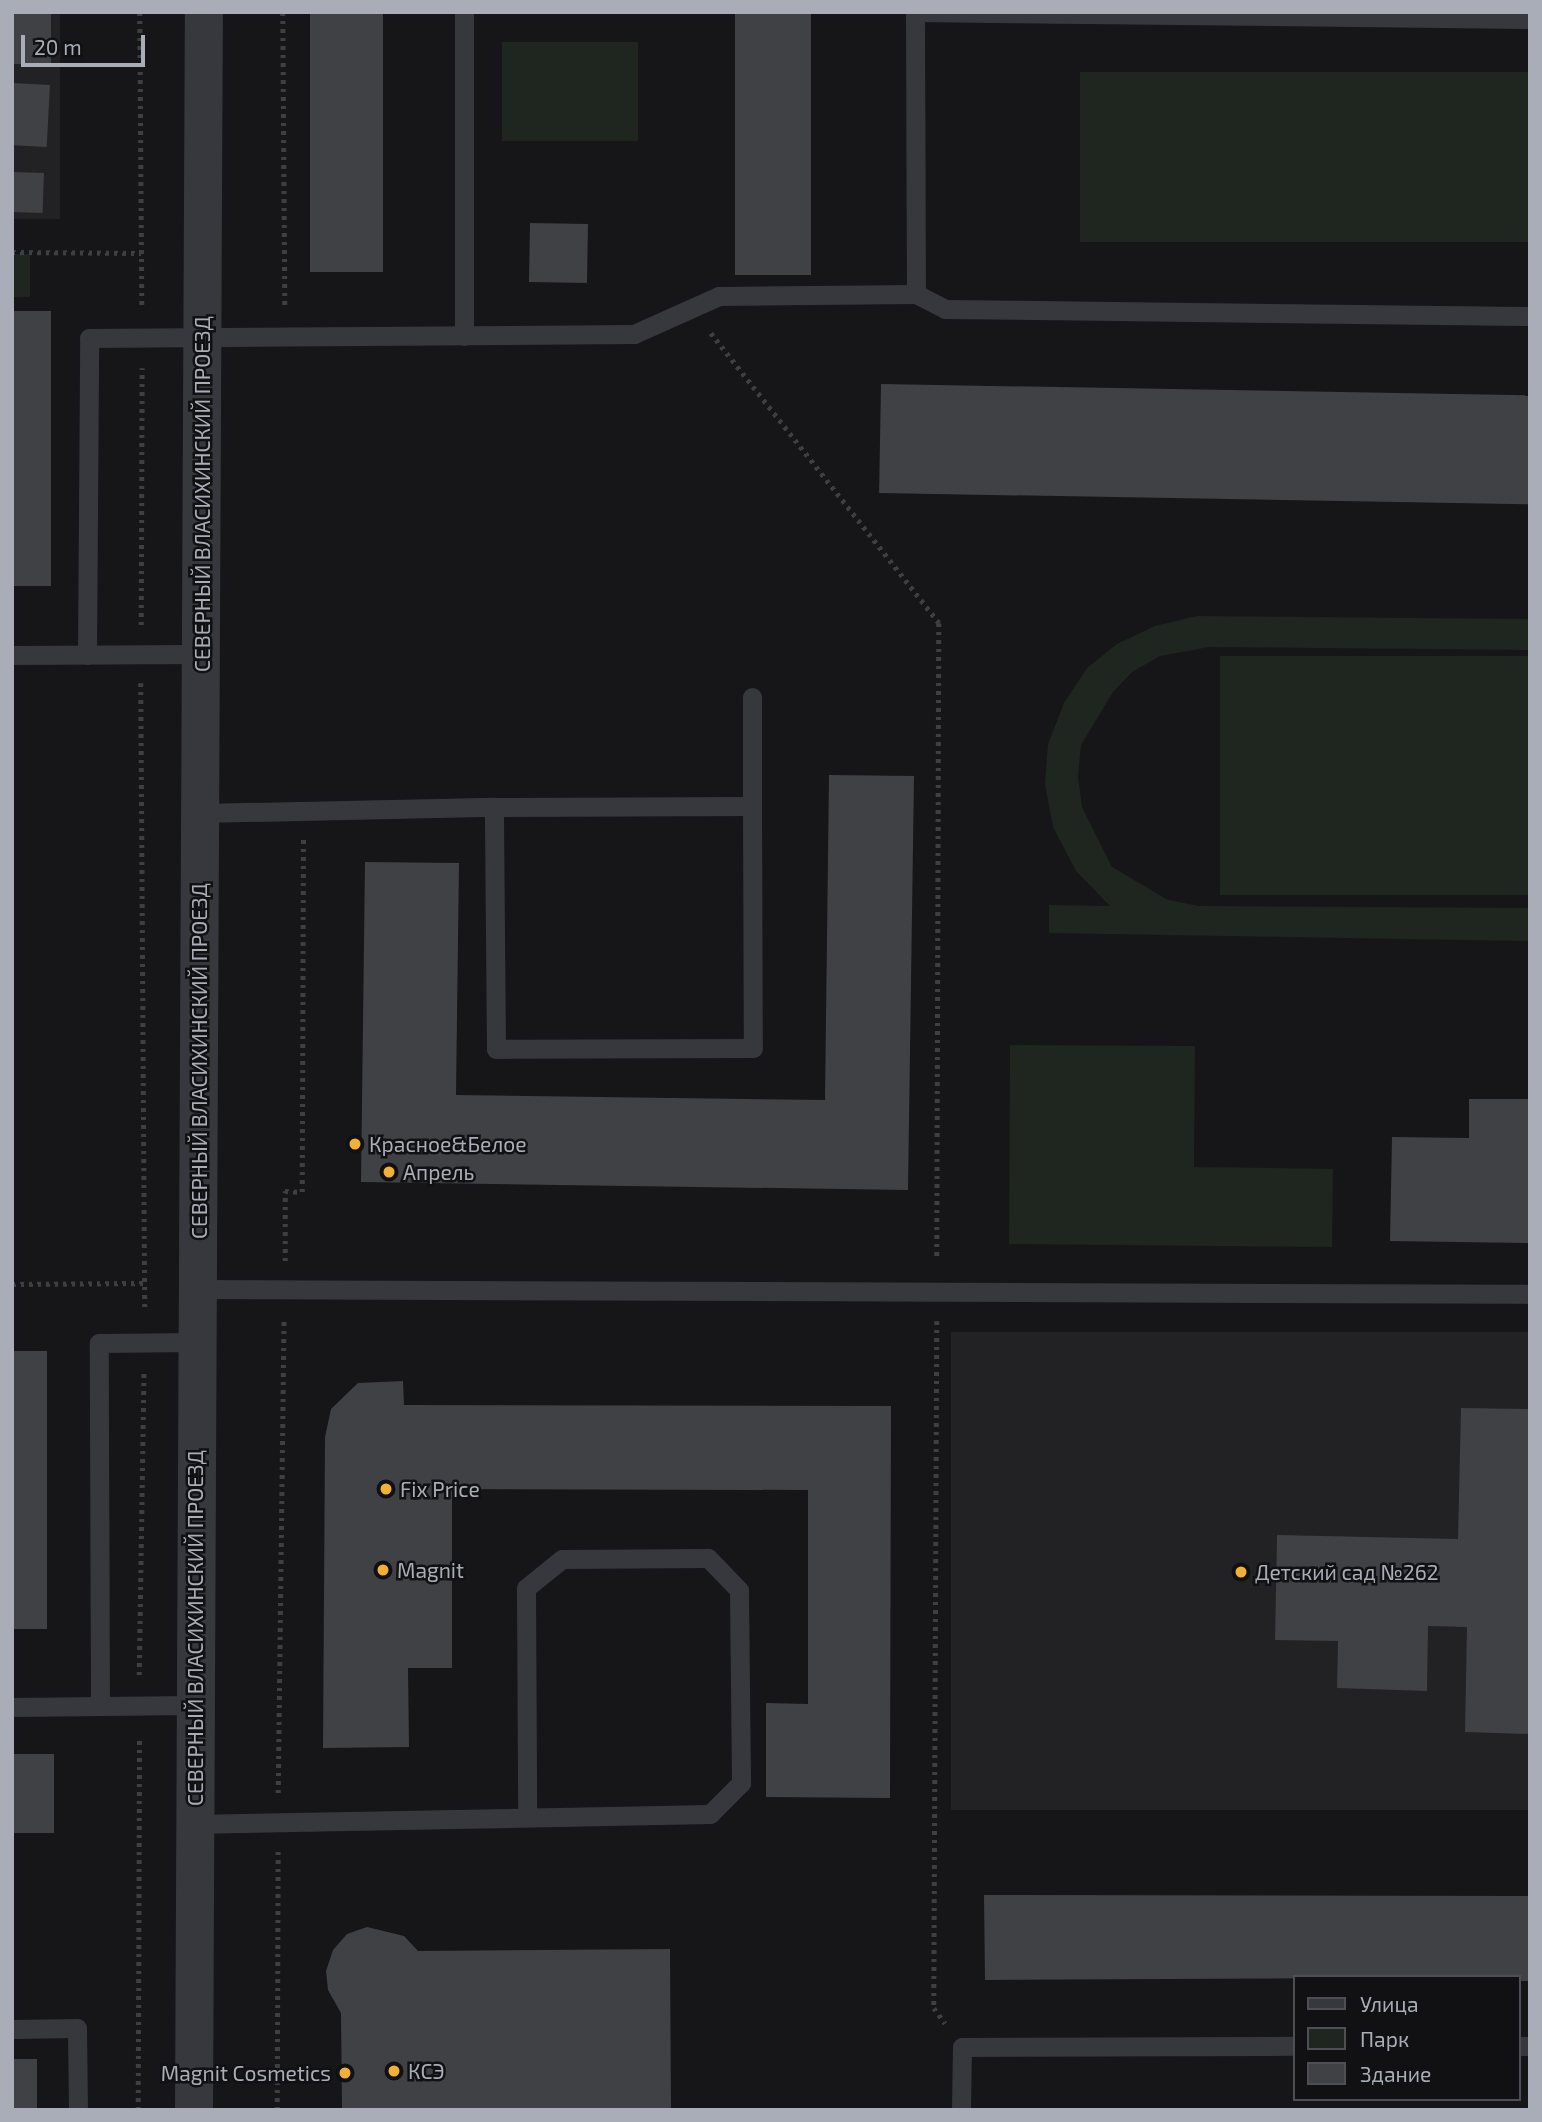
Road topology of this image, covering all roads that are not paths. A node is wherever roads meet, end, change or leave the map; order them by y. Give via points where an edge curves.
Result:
1 (204, 12) edge
2 (464, 12) edge
3 (915, 14) edge
4 (1530, 19) edge
5 (916, 294) junction
6 (1530, 316) edge
7 (464, 336) junction
8 (203, 338) junction
9 (201, 654) junction
10 (12, 655) edge
11 (87, 655) junction
12 (752, 697) dead end
13 (752, 806) junction
14 (494, 807) junction
15 (200, 813) junction
16 (197, 1289) junction
17 (1530, 1294) edge
18 (197, 1342) junction
19 (195, 1705) junction
20 (100, 1706) junction
21 (12, 1707) edge
22 (527, 1816) junction
23 (194, 1824) junction
24 (12, 2029) edge
25 (1294, 2046) edge
26 (78, 2110) edge
27 (194, 2110) edge
28 (961, 2110) edge

1 - 8 street, СЕВЕРНЫЙ ВЛАСИХИНСКИЙ ПРОЕЗД
2 - 7 lane
3 - 4 lane
3 - 5 lane
5 - 6 lane via 945,309
5 - 7 lane via 719,296 634,334
7 - 8 lane
8 - 9 street, СЕВЕРНЫЙ ВЛАСИХИНСКИЙ ПРОЕЗД
8 - 11 lane via 89,338
9 - 11 lane
9 - 15 street, СЕВЕРНЫЙ ВЛАСИХИНСКИЙ ПРОЕЗД
10 - 11 lane
12 - 13 lane
13 - 14 lane
13 - 14 lane via 753,1048 509,1049 496,1049
14 - 15 lane
15 - 16 street, СЕВЕРНЫЙ ВЛАСИХИНСКИЙ ПРОЕЗД
16 - 17 lane
16 - 18 street, СЕВЕРНЫЙ ВЛАСИХИНСКИЙ ПРОЕЗД
18 - 19 street, СЕВЕРНЫЙ ВЛАСИХИНСКИЙ ПРОЕЗД
18 - 20 lane via 99,1343
19 - 20 lane
19 - 23 street, СЕВЕРНЫЙ ВЛАСИХИНСКИЙ ПРОЕЗД
20 - 21 lane
22 - 22 lane via 710,1814 741,1783 739,1590 708,1558 562,1559 526,1588
22 - 23 lane
23 - 27 street, СЕВЕРНЫЙ ВЛАСИХИНСКИЙ ПРОЕЗД
24 - 26 lane via 77,2028
25 - 28 lane via 962,2047

